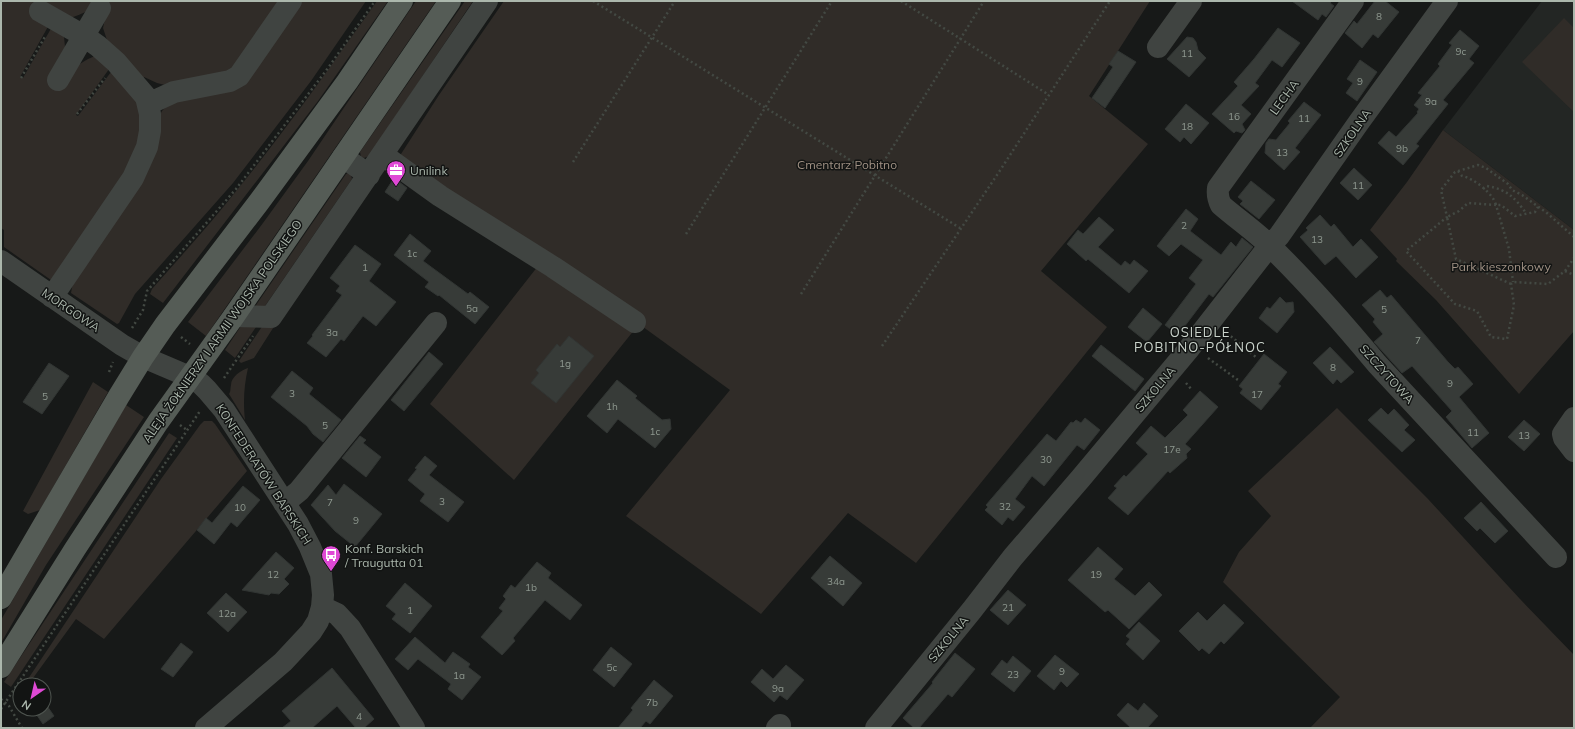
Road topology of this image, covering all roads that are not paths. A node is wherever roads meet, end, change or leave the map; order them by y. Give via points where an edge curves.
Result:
1 (291, 1) edge
2 (402, 1) edge
3 (450, 1) edge
4 (487, 1) edge
5 (1191, 1) edge
6 (1353, 1) edge
7 (1447, 1) edge
8 (100, 8) dead end
9 (40, 11) dead end
10 (84, 36) junction
11 (1158, 47) dead end
12 (58, 80) dead end
13 (148, 104) junction
14 (383, 155) junction
15 (343, 157) junction
16 (369, 175) junction
17 (1217, 194) joint
18 (1270, 245) junction
19 (1, 261) edge
20 (52, 297) junction
21 (234, 316) junction
22 (635, 322) dead end
23 (436, 323) dead end
24 (143, 357) junction
25 (190, 377) junction
26 (1574, 418) edge
27 (1574, 451) edge
28 (284, 503) junction
29 (1556, 557) dead end
30 (1, 598) edge
31 (322, 607) junction
32 (1, 667) edge
33 (206, 728) edge
34 (414, 728) edge
35 (876, 728) edge

1 - 13 street via 239,76 202,88 174,92
2 - 24 main road via 347,82
3 - 15 main road, ALEJA ŻOŁNIERZY I ARMII WOJSKA POLSKIEGO
4 - 14 street
5 - 11 street
6 - 17 street, LECHA via 1244,150 1218,188
7 - 18 street, SZKOLNA via 1279,236
8 - 10 street
9 - 10 street
10 - 12 street
10 - 13 street via 116,62 140,89
13 - 20 street via 150,131 141,163 109,216
14 - 16 street
14 - 22 street via 440,196
15 - 16 street
15 - 21 main road, ALEJA ŻOŁNIERZY I ARMII WOJSKA POLSKIEGO
16 - 21 street via 271,318
17 - 18 street, SZCZYTOWA via 1221,205
18 - 29 street, SZCZYTOWA via 1391,380
18 - 35 street, SZKOLNA via 1150,396 1012,557
19 - 20 street, MORGOWA
20 - 24 street, MORGOWA
21 - 25 main road, ALEJA ŻOŁNIERZY I ARMII WOJSKA POLSKIEGO
23 - 28 street via 299,491
24 - 25 street, KONFEDERATÓW BARSKICH
24 - 30 main road
25 - 28 street, KONFEDERATÓW BARSKICH via 201,384 224,410
25 - 32 main road, ALEJA ŻOŁNIERZY I ARMII WOJSKA POLSKIEGO via 79,542
26 - 27 street via 1563,434
28 - 31 street, KONFEDERATÓW BARSKICH via 319,567
31 - 33 street, KONFEDERATÓW BARSKICH via 315,626 296,650
31 - 34 street via 337,614 350,628

